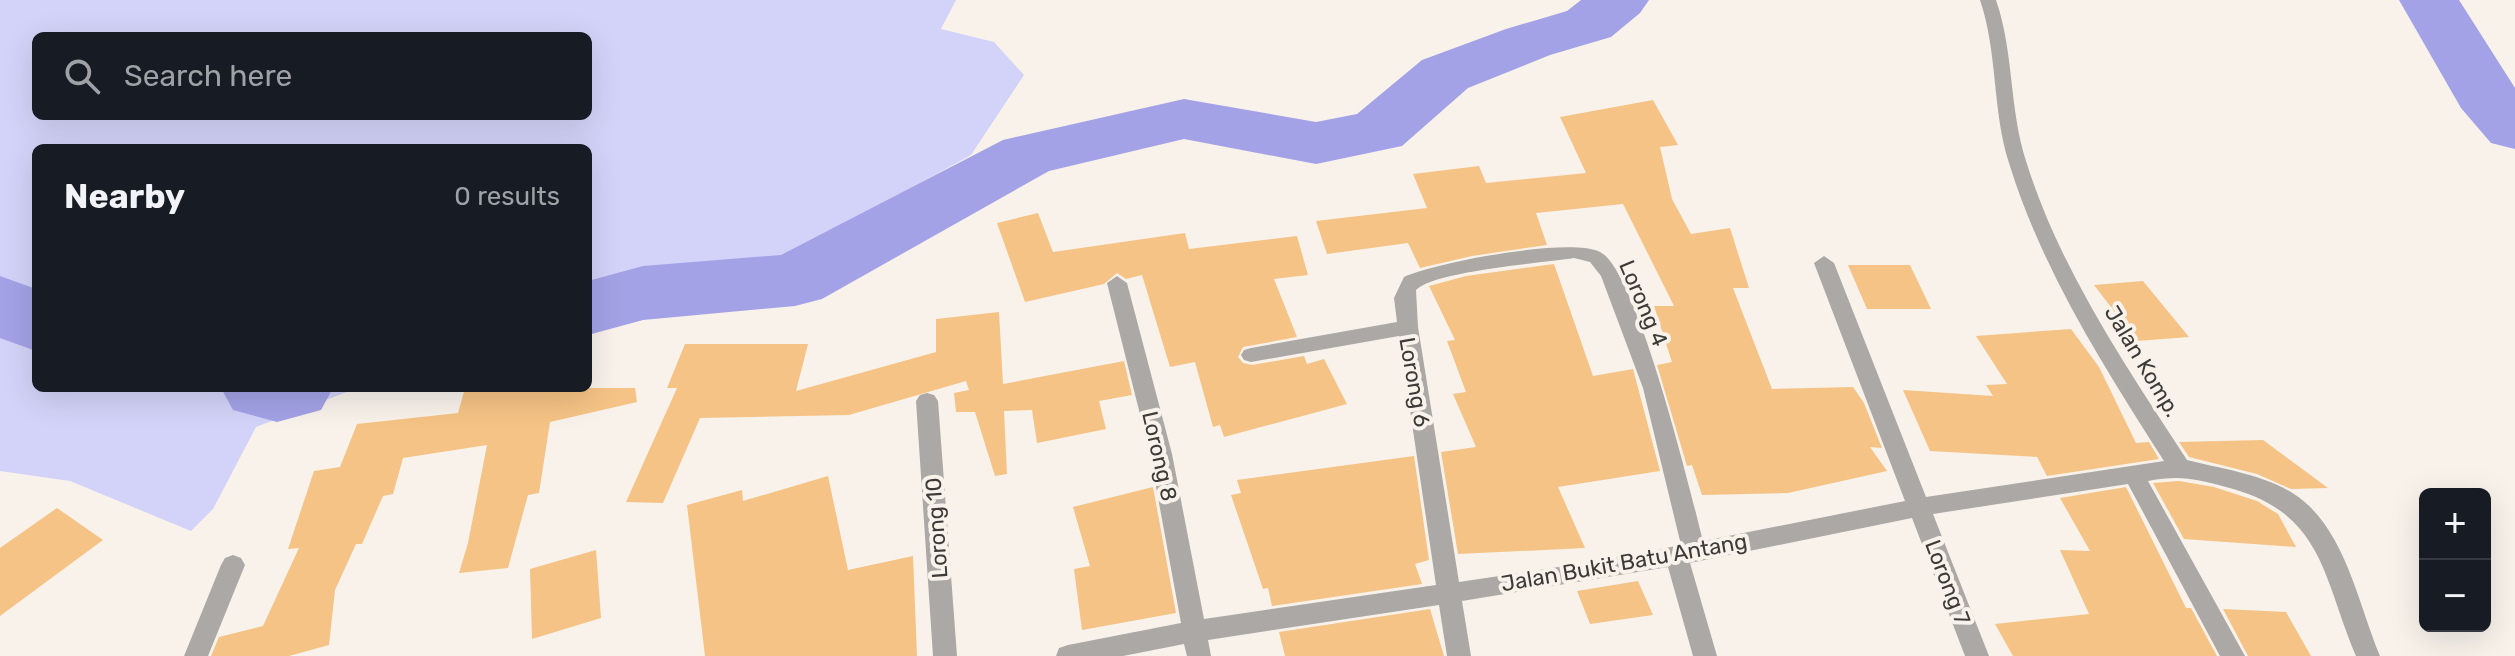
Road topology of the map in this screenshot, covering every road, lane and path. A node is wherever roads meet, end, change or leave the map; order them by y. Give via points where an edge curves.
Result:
1 (1988, 0) edge
2 (1824, 263) dead end
3 (1117, 283) dead end
4 (1408, 327) junction
5 (1251, 355) dead end
6 (927, 401) dead end
7 (2180, 467) junction
8 (2134, 475) junction
9 (1920, 507) junction
10 (1685, 554) junction
11 (233, 565) dead end
12 (1449, 591) junction
13 (1196, 631) junction
14 (196, 656) edge
15 (945, 656) edge
16 (1068, 656) edge
17 (1199, 656) edge
18 (1459, 656) edge
19 (1705, 656) edge
20 (1977, 656) edge
21 (2233, 656) edge
22 (2368, 656) edge

1 - 7 street, Jalan Komp. via 2004,68 2013,146 2037,214 2105,350
2 - 9 street, Lorong 7
3 - 13 street, Lorong 8 via 1161,454
4 - 5 street, Lorong 6
4 - 10 street, Lorong 4 via 1406,290 1426,275 1574,252 1596,257 1610,274 1653,388
4 - 12 street, Lorong 6
6 - 15 street, Lorong 10
7 - 8 street, Jalan Bukit Batu Antang
7 - 22 street via 2259,488 2301,512 2328,554
8 - 9 street, Jalan Bukit Batu Antang
8 - 21 street
9 - 10 street, Jalan Bukit Batu Antang
9 - 20 street, Lorong 7
10 - 12 street, Jalan Bukit Batu Antang
10 - 19 street
11 - 14 street
12 - 13 street, Jalan Bukit Batu Antang
12 - 18 street, Lorong 6
13 - 16 street, Jalan Bukit Batu Antang
13 - 17 street, Lorong 8

